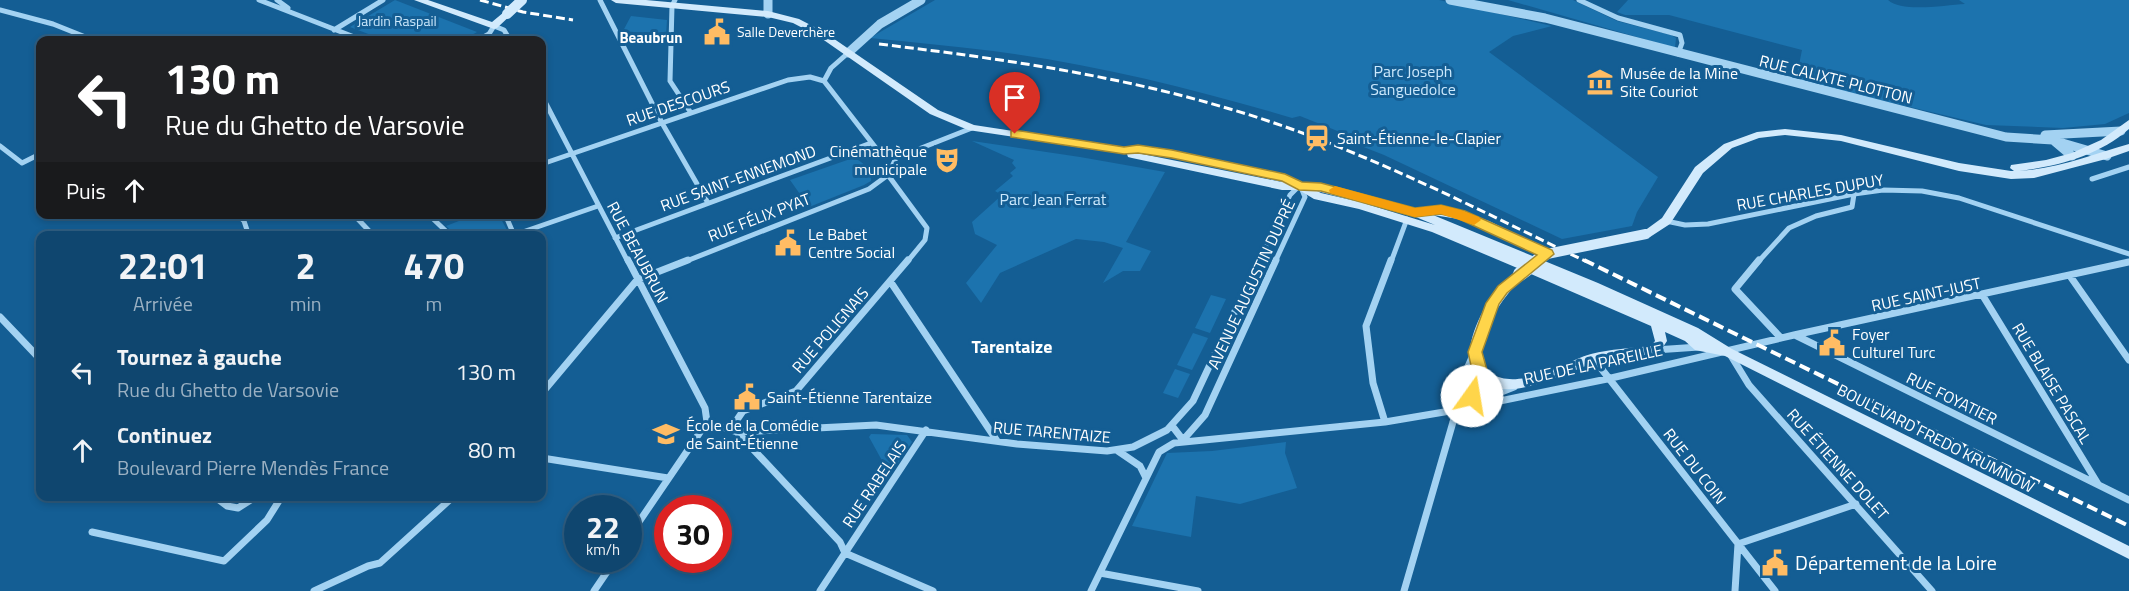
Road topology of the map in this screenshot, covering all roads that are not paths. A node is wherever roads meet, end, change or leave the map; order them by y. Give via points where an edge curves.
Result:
1 (259, 0) edge
2 (277, 0) edge
3 (383, 0) edge
4 (419, 0) edge
5 (522, 0) edge
6 (600, 0) edge
7 (616, 0) edge
8 (768, 0) edge
9 (921, 0) edge
10 (1450, 0) edge
11 (1579, 0) edge
12 (674, 3) edge
13 (0, 10) edge
14 (768, 14) junction
15 (305, 18) junction
16 (494, 26) junction
17 (334, 30) junction
18 (83, 36) edge
19 (351, 36) edge
20 (485, 36) edge
21 (508, 36) edge
22 (848, 53) junction
23 (1678, 54) junction
24 (824, 81) junction
25 (546, 103) edge
26 (691, 113) junction
27 (662, 123) junction
28 (972, 128) junction
29 (2126, 128) edge
30 (2006, 137) junction
31 (2053, 140) junction
32 (871, 143) junction
33 (0, 146) edge
34 (2129, 147) edge
35 (2087, 152) junction
36 (573, 154) junction
37 (36, 156) edge
38 (2072, 156) junction
39 (2107, 156) junction
40 (896, 158) junction
41 (546, 163) edge
42 (2129, 167) edge
43 (1990, 170) junction
44 (888, 175) junction
45 (2092, 179) dead end
46 (1299, 186) junction
47 (1854, 194) junction
48 (708, 203) junction
49 (598, 206) junction
50 (1411, 216) junction
51 (433, 219) edge
52 (1666, 221) junction
53 (447, 231) edge
54 (526, 231) edge
55 (615, 238) junction
56 (1547, 254) junction
57 (2129, 254) edge
58 (2129, 262) edge
59 (2070, 276) junction
60 (637, 280) junction
61 (890, 281) junction
62 (1983, 296) junction
63 (0, 317) edge
64 (1657, 322) junction
65 (1794, 335) junction
66 (1781, 338) junction
67 (1700, 347) junction
68 (1655, 350) junction
69 (1475, 352) junction
70 (1728, 352) junction
71 (36, 355) edge
72 (1593, 358) junction
73 (2129, 360) edge
74 (1479, 370) junction
75 (1607, 379) junction
76 (1515, 386) junction
77 (546, 388) edge
78 (1456, 410) junction
79 (706, 422) junction
80 (1385, 422) junction
81 (1173, 427) junction
82 (926, 430) junction
83 (734, 431) junction
84 (1183, 440) junction
85 (997, 441) junction
86 (1118, 451) junction
87 (546, 459) edge
88 (668, 478) junction
89 (1146, 478) junction
90 (2098, 484) junction
91 (2129, 500) edge
92 (220, 501) edge
93 (249, 501) edge
94 (276, 501) edge
95 (448, 501) edge
96 (1856, 504) junction
97 (642, 517) edge
98 (92, 532) dead end
99 (1738, 544) junction
100 (845, 553) junction
101 (2129, 553) edge
102 (606, 573) edge
103 (1100, 573) junction
104 (314, 591) edge
105 (594, 591) edge
106 (820, 591) edge
107 (933, 591) edge
108 (1091, 591) edge
109 (1198, 591) edge
110 (1404, 591) edge
111 (1735, 591) edge
112 (1775, 591) edge
113 (1932, 591) edge

1 - 15 street
2 - 15 street
3 - 17 street
4 - 16 main road
5 - 16 main road, bridge
6 - 27 street
7 - 12 main road
8 - 14 street
9 - 22 street via 880,24
10 - 23 street, RUE CALIXTE PLOTTON via 1545,18
11 - 23 street via 1618,18 1680,35
12 - 14 main road
12 - 26 street via 670,81
13 - 18 street
14 - 22 main road via 796,21
15 - 17 street
16 - 20 street
16 - 21 street
17 - 19 street
22 - 24 street via 831,68
22 - 28 main road via 934,112
23 - 30 street, RUE CALIXTE PLOTTON
24 - 26 street, RUE DESCOURS via 799,77
24 - 32 street
25 - 36 street, RUE BEAUBRUN
26 - 27 street, RUE DESCOURS
27 - 36 street, RUE DESCOURS
27 - 48 street
28 - 40 street
28 - 46 main road via 1124,150 1157,161
29 - 30 street, RUE CALIXTE PLOTTON
29 - 35 main road
30 - 31 street, RUE CALIXTE PLOTTON
31 - 35 street, RUE CALIXTE PLOTTON
31 - 38 street
32 - 40 street via 879,152
32 - 48 street, RUE SAINT-ENNEMOND
33 - 37 street via 22,163
34 - 39 main road
35 - 38 main road
35 - 39 street, RUE CALIXTE PLOTTON
36 - 41 street, RUE DESCOURS
36 - 49 street, RUE BEAUBRUN
38 - 43 main road
39 - 43 main road via 2034,174 2011,175
40 - 44 street
42 - 45 street
43 - 52 main road via 1959,167 1841,138 1785,132 1757,135 1728,146 1699,170
44 - 60 street, RUE FÉLIX PYAT via 869,189
44 - 61 street, RUE POLIGNAIS via 927,228 925,240
46 - 50 main road via 1318,196
46 - 81 street, AVENUE AUGUSTIN DUPRÉ via 1290,195 1193,401
46 - 84 street, AVENUE AUGUSTIN DUPRÉ via 1305,198 1206,415
47 - 52 street, RUE CHARLES DUPUY via 1708,224
47 - 57 street, RUE CHARLES DUPUY via 1922,191 1959,198
47 - 66 street via 1852,207 1802,220 1789,228 1736,285 1735,289
48 - 55 street, RUE SAINT-ENNEMOND
49 - 54 street
49 - 55 street, RUE BEAUBRUN
50 - 56 main road via 1441,210 1461,214
50 - 64 main road
50 - 70 main road via 1629,302 1694,331
50 - 80 street via 1366,326 1373,382
51 - 53 street
52 - 56 main road, bridge via 1646,234
55 - 60 street, RUE BEAUBRUN
56 - 69 main road, bridge via 1503,289 1493,303
58 - 59 street, RUE SAINT-JUST
59 - 62 street, RUE SAINT-JUST
59 - 73 street
60 - 77 street
60 - 79 street, RUE BEAUBRUN via 705,408
61 - 83 street, RUE POLIGNAIS via 796,391 743,411
61 - 85 street
62 - 65 street, RUE SAINT-JUST
62 - 90 street, RUE BLAISE PASCAL
63 - 71 street
64 - 67 main road
64 - 68 main road via 1660,341
65 - 66 street, RUE SAINT-JUST
65 - 90 street, RUE FOYATIER
66 - 70 street, RUE SAINT-JUST
67 - 68 street, RUE DE LA PAREILLE
67 - 70 main road
68 - 72 main road, RUE DE LA PAREILLE
69 - 74 main road
69 - 78 street via 1464,373
70 - 75 street, RUE DE LA PAREILLE
70 - 96 street, RUE ÉTIENNE DOLET via 1749,385
70 - 101 main road, BOULEVARD FREDO KRUMNOW
72 - 75 street, RUE DU COIN
72 - 76 main road, RUE DE LA PAREILLE
74 - 76 main road, RUE DE LA PAREILLE via 1497,384
74 - 78 street via 1472,396
75 - 78 street, RUE DE LA PAREILLE
75 - 99 street, RUE DU COIN
76 - 78 street, RUE DE LA PAREILLE
78 - 80 street
78 - 110 street
79 - 83 street, RUE TARENTAIZE
79 - 88 street
80 - 84 street via 1203,442
81 - 84 street
81 - 86 street, RUE TARENTAIZE
82 - 83 street, RUE TARENTAIZE via 876,425
82 - 85 street, RUE TARENTAIZE
82 - 100 street, RUE RABELAIS
83 - 100 street via 840,542
84 - 89 street via 1166,445 1159,452
85 - 86 street, RUE TARENTAIZE
86 - 89 street via 1135,460
87 - 88 street
88 - 97 street
89 - 103 street
90 - 91 street, RUE FOYATIER
92 - 93 street via 238,508
94 - 98 street via 267,520 224,561
95 - 104 street via 380,562
96 - 99 street
96 - 113 street, RUE ÉTIENNE DOLET
99 - 111 street
99 - 112 street, RUE DU COIN
100 - 106 street, RUE RABELAIS
100 - 107 street
102 - 105 street
103 - 108 street
103 - 109 street

